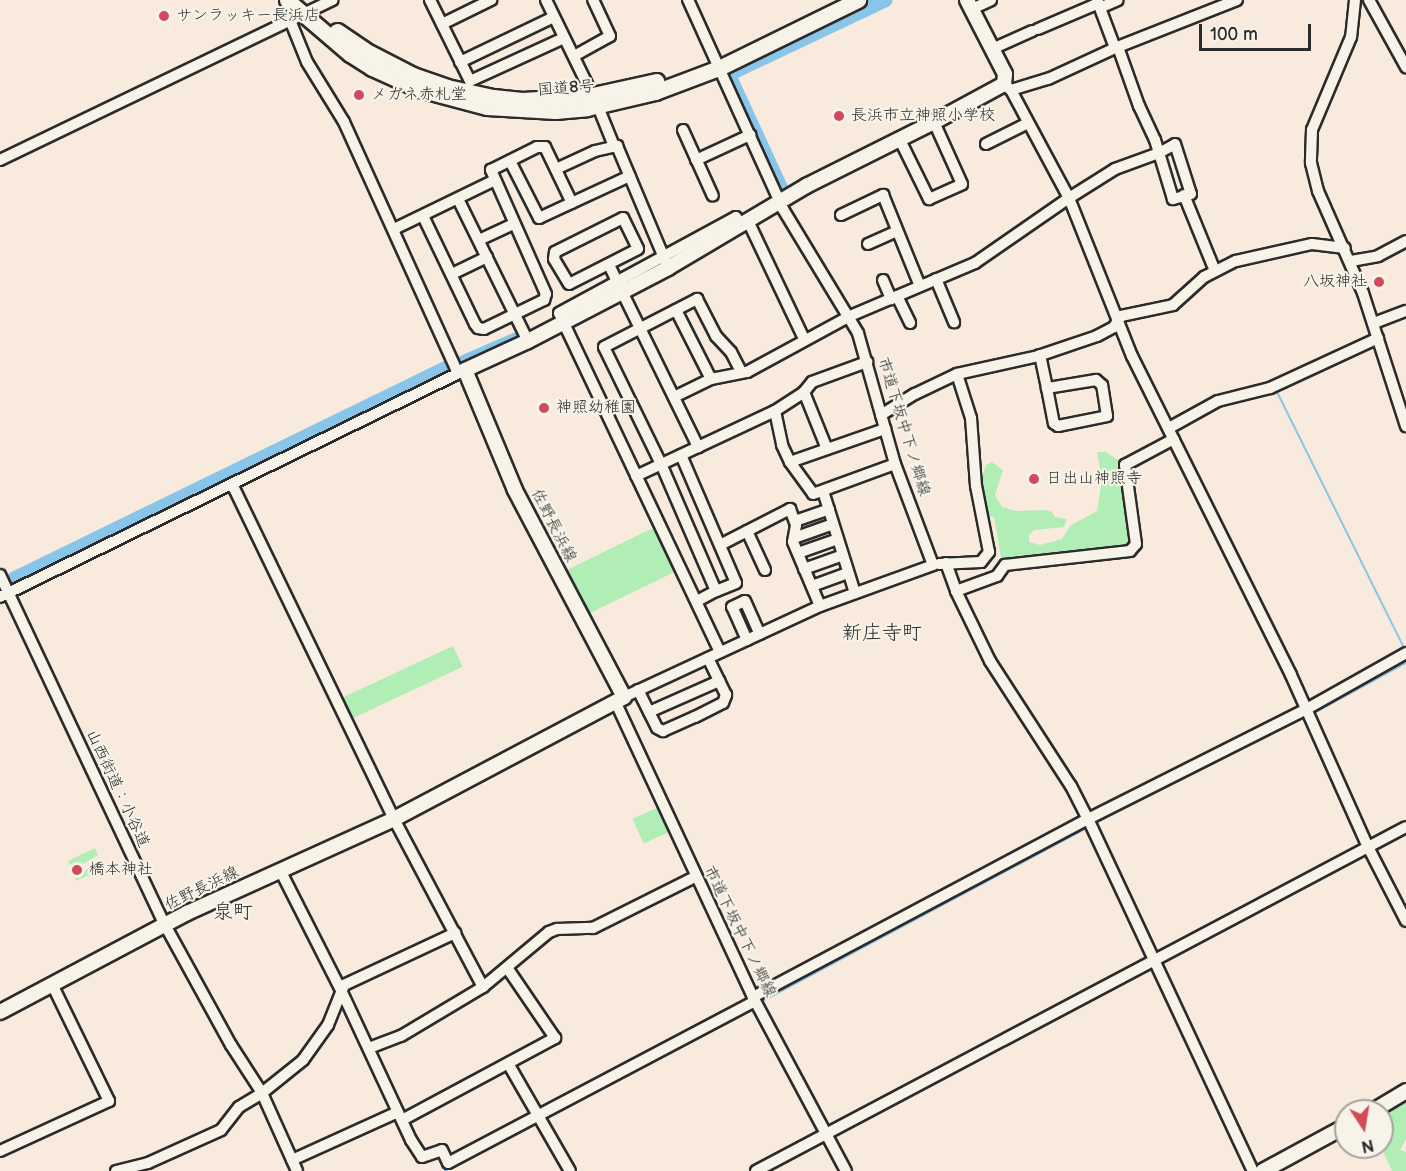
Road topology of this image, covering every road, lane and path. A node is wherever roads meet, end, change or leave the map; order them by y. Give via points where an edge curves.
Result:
1 (287, 0) edge
2 (333, 0) edge
3 (430, 0) edge
4 (491, 0) edge
5 (546, 0) edge
6 (593, 0) edge
7 (688, 0) edge
8 (837, 0) edge
9 (858, 0) edge
10 (991, 0) edge
11 (1118, 0) edge
12 (1355, 0) edge
13 (1369, 0) edge
14 (1231, 1) edge
15 (1099, 3) edge
16 (969, 4) edge
17 (301, 11) edge
18 (554, 17) junction
19 (442, 24) junction
20 (564, 38) junction
21 (1117, 48) junction
22 (992, 49) junction
23 (574, 56) junction
24 (460, 62) junction
25 (717, 63) junction
26 (1406, 67) edge
27 (588, 86) dead end
28 (1008, 87) junction
29 (601, 114) dead end
30 (934, 122) junction
31 (1028, 123) junction
32 (682, 130) dead end
33 (750, 135) junction
34 (900, 140) junction
35 (986, 144) dead end
36 (614, 147) junction
37 (1159, 153) junction
38 (0, 160) edge
39 (696, 160) junction
40 (510, 161) junction
41 (556, 169) junction
42 (630, 176) junction
43 (493, 181) junction
44 (1184, 195) junction
45 (713, 196) dead end
46 (1069, 198) junction
47 (458, 199) junction
48 (781, 201) junction
49 (572, 203) junction
50 (643, 208) junction
51 (841, 214) dead end
52 (423, 216) junction
53 (623, 218) junction
54 (742, 223) junction
55 (513, 224) junction
56 (394, 229) junction
57 (897, 231) junction
58 (479, 240) junction
59 (1406, 241) edge
60 (868, 244) dead end
61 (1345, 249) junction
62 (487, 257) junction
63 (1351, 261) junction
64 (666, 263) junction
65 (609, 265) junction
66 (1215, 271) junction
67 (452, 274) junction
68 (936, 279) junction
69 (883, 280) dead end
70 (920, 286) junction
71 (619, 287) junction
72 (894, 297) junction
73 (676, 310) junction
74 (1406, 311) edge
75 (514, 314) junction
76 (850, 316) junction
77 (562, 318) junction
78 (1117, 321) junction
79 (954, 322) dead end
80 (910, 323) dead end
81 (1374, 324) junction
82 (640, 328) junction
83 (1378, 338) junction
84 (804, 339) junction
85 (528, 341) junction
86 (1040, 355) junction
87 (867, 362) junction
88 (461, 371) junction
89 (741, 372) junction
90 (957, 374) junction
91 (711, 379) junction
92 (1047, 388) junction
93 (804, 392) junction
94 (674, 397) junction
95 (775, 411) junction
96 (881, 415) junction
97 (1406, 426) edge
98 (1169, 428) junction
99 (885, 429) junction
100 (1174, 439) junction
101 (698, 447) junction
102 (827, 449) junction
103 (681, 455) junction
104 (790, 462) junction
105 (896, 464) junction
106 (661, 465) junction
107 (636, 476) junction
108 (232, 484) junction
109 (823, 491) junction
110 (829, 509) junction
111 (795, 521) junction
112 (833, 524) junction
113 (747, 531) junction
114 (794, 538) junction
115 (838, 539) junction
116 (720, 545) junction
117 (798, 553) junction
118 (843, 555) junction
119 (946, 563) junction
120 (933, 565) junction
121 (804, 569) junction
122 (765, 570) dead end
123 (848, 573) junction
124 (0, 574) edge
125 (812, 586) junction
126 (716, 591) junction
127 (956, 591) junction
128 (855, 593) junction
129 (4, 595) edge
130 (697, 601) junction
131 (820, 606) junction
132 (760, 634) junction
133 (747, 640) junction
134 (720, 652) junction
135 (1406, 653) edge
136 (708, 658) junction
137 (719, 681) junction
138 (638, 690) junction
139 (620, 699) junction
140 (1305, 710) junction
141 (649, 712) junction
142 (394, 819) junction
143 (1091, 823) junction
144 (1406, 826) edge
145 (1368, 847) junction
146 (280, 870) junction
147 (695, 877) junction
148 (1406, 921) edge
149 (165, 925) junction
150 (455, 933) junction
151 (1154, 961) junction
152 (508, 969) junction
153 (52, 986) junction
154 (483, 987) junction
155 (341, 990) junction
156 (756, 1003) junction
157 (0, 1012) edge
158 (369, 1048) junction
159 (509, 1065) junction
160 (1406, 1091) edge
161 (262, 1093) junction
162 (1392, 1099) edge
163 (538, 1114) junction
164 (400, 1116) junction
165 (1334, 1133) edge
166 (826, 1134) junction
167 (0, 1151) edge
168 (161, 1157) junction
169 (292, 1160) junction
170 (116, 1171) edge
171 (157, 1171) edge
172 (297, 1171) edge
173 (570, 1171) edge
174 (756, 1171) edge
175 (846, 1171) edge
176 (1254, 1171) edge
177 (1263, 1171) edge

1 - 17 highway, 国道8号
2 - 17 street
3 - 19 street
4 - 19 street
5 - 18 street
6 - 23 street via 610,36
7 - 25 street, 市道下坂中下ノ郷線
8 - 25 highway, 国道8号
9 - 25 highway, 国道8号
10 - 16 street
11 - 15 street
12 - 61 street via 1351,37 1312,130 1311,152 1318,191
13 - 26 street
14 - 21 street
15 - 21 street
15 - 22 street
16 - 22 main road
17 - 25 highway, 国道8号 via 372,68 419,89 488,106 555,111 587,108 655,92
17 - 38 street
17 - 56 street via 307,62 344,122
18 - 20 street
18 - 24 street
19 - 24 street
20 - 23 street
20 - 24 street via 474,81 467,78
21 - 28 street via 1048,79
21 - 37 street
22 - 28 main road
23 - 27 street
25 - 33 street, 市道下坂中下ノ郷線
28 - 30 main road
28 - 31 street
29 - 36 street
30 - 34 main road
30 - 34 street via 962,184 929,199
31 - 35 street
31 - 46 street
32 - 39 street
33 - 39 street
33 - 48 street, 市道下坂中下ノ郷線
34 - 48 main road
36 - 41 street
36 - 42 street via 618,146
37 - 44 street via 1173,199
37 - 44 street via 1175,144 1191,194
37 - 46 street via 1115,169
39 - 45 street
40 - 41 street via 542,146
40 - 43 street via 493,168
40 - 49 street via 538,218
41 - 49 street
42 - 49 street
42 - 50 street
43 - 47 street
43 - 55 street
44 - 66 street
46 - 68 street via 989,255
46 - 78 street
47 - 52 street
47 - 58 street
48 - 54 main road
48 - 76 street, 市道下坂中下ノ郷線
50 - 53 street
50 - 64 street
51 - 57 street via 883,195
52 - 56 street
52 - 67 street
53 - 65 street via 638,249
53 - 65 street via 554,254 569,284
54 - 64 main road
54 - 84 street
55 - 58 street
55 - 75 street via 546,294 544,300
56 - 88 street
57 - 60 street
57 - 70 street
58 - 62 street
59 - 63 street via 1378,256
61 - 63 street
61 - 66 street via 1312,244 1236,261
62 - 67 street
62 - 75 street
63 - 81 street
64 - 71 main road
65 - 71 street
66 - 78 street via 1173,305 1130,313
67 - 75 street via 478,328 484,329
68 - 70 street
68 - 79 street
69 - 72 street
70 - 72 street
71 - 77 main road
71 - 82 street
72 - 76 street
72 - 80 street
73 - 82 street
73 - 89 street via 697,299
73 - 91 street
74 - 81 street
75 - 85 street
76 - 84 street
76 - 87 street, 市道下坂中下ノ郷線
77 - 85 main road
77 - 107 street
78 - 86 street via 1097,336
78 - 98 street
81 - 83 street
82 - 94 street
82 - 106 street via 604,346
83 - 97 street
83 - 98 street via 1270,388 1218,401
84 - 89 street
85 - 88 main road
86 - 90 street
86 - 92 street
87 - 93 street via 812,382
87 - 96 street, 市道下坂中下ノ郷線
88 - 108 street
88 - 139 main road, 佐野長浜線 via 515,490
89 - 91 street
90 - 96 street
90 - 119 street via 971,418 976,486 989,552 981,562
91 - 94 street
92 - 92 street via 1054,423 1058,426 1107,416 1102,385 1096,380
93 - 95 street
93 - 102 street
94 - 101 street
95 - 101 street
95 - 104 street
96 - 99 street, 市道下坂中下ノ郷線
98 - 100 street
99 - 102 street
99 - 105 street, 市道下坂中下ノ郷線
100 - 127 street via 1125,465 1136,544 1130,551 1005,565 997,576
100 - 140 street
101 - 103 street
102 - 104 street
103 - 106 street
103 - 116 street
104 - 109 street via 813,494
105 - 109 street
105 - 120 street, 市道下坂中下ノ郷線
106 - 107 street
106 - 126 street
107 - 130 street
108 - 129 street
108 - 142 street
109 - 110 street
110 - 111 street
110 - 112 street
111 - 113 street via 790,509
111 - 114 street
112 - 114 street
112 - 115 street
113 - 116 street
113 - 122 street
114 - 117 street
115 - 117 street
115 - 118 street
116 - 126 street via 736,583
117 - 121 street
118 - 121 street
118 - 123 street
119 - 120 street
119 - 127 street
120 - 128 street
121 - 125 street
123 - 125 street
123 - 128 street
124 - 129 street, 山西街道：小谷道
125 - 131 street
126 - 130 street
127 - 143 street via 990,661
128 - 131 street
129 - 149 street, 山西街道：小谷道
130 - 134 street
131 - 132 street
132 - 133 street
132 - 133 street via 745,601 732,607
133 - 134 street
134 - 136 street
135 - 140 street
136 - 137 street
136 - 138 street
137 - 141 street
137 - 141 street via 726,695 723,703 695,717 663,731 657,728
138 - 139 street
138 - 141 street
139 - 142 main road, 佐野長浜線
139 - 147 street, 市道下坂中下ノ郷線
140 - 143 street
140 - 145 street
142 - 146 main road, 佐野長浜線
142 - 150 street
143 - 151 street
143 - 156 street
144 - 145 street
145 - 148 street
145 - 151 street
146 - 149 main road, 佐野長浜線
146 - 155 street
147 - 152 street via 593,928 549,932
147 - 156 street, 市道下坂中下ノ郷線
149 - 153 main road, 佐野長浜線
149 - 161 street, 山西街道：小谷道
150 - 154 street
150 - 155 street via 344,985
151 - 166 street
151 - 176 street
152 - 154 street
152 - 159 street via 555,1038
153 - 157 main road, 佐野長浜線
153 - 167 street via 109,1101
154 - 158 street via 401,1036
155 - 158 street
155 - 161 street via 328,1024 303,1060
156 - 163 street
156 - 166 street, 市道下坂中下ノ郷線
158 - 164 street
159 - 163 street
159 - 164 street
160 - 162 main road
161 - 168 street via 239,1107 221,1130
161 - 169 street, 山西街道：小谷道
163 - 164 street via 448,1163 442,1150 422,1156
163 - 173 street
164 - 169 street
165 - 177 main road
166 - 174 street
166 - 175 street, 市道下坂中下ノ郷線
168 - 170 street
168 - 171 street
169 - 172 street, 山西街道：小谷道

